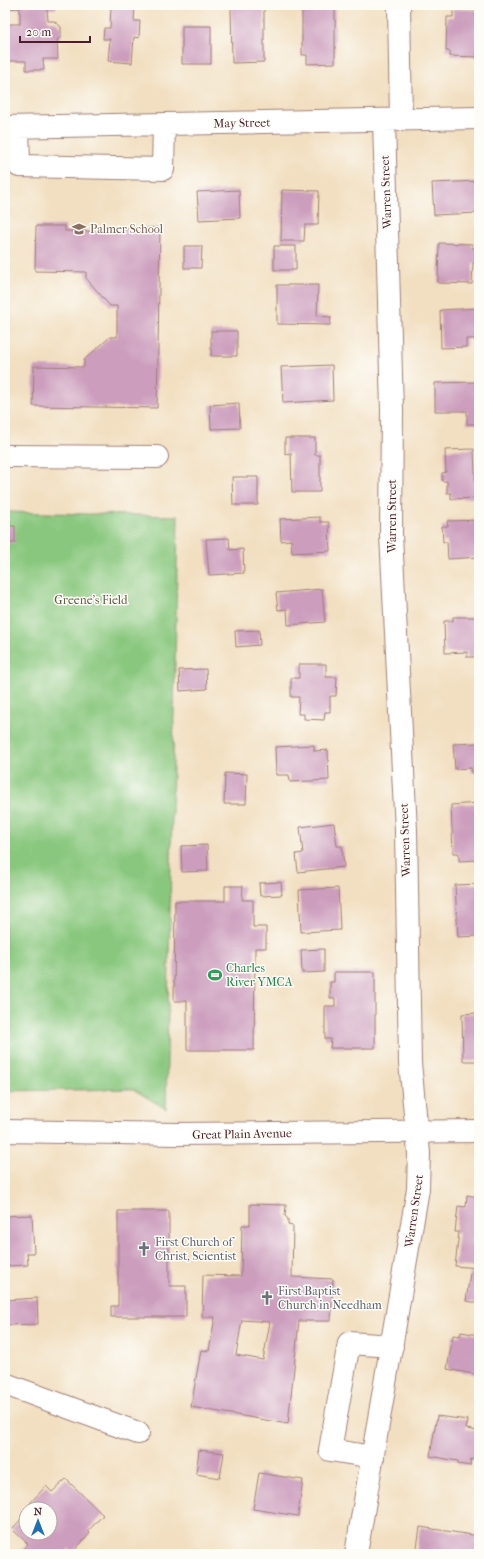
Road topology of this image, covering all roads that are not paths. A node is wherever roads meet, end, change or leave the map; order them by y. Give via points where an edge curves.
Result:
1 (400, 5) edge
2 (479, 118) edge
3 (393, 120) junction
4 (164, 124) junction
5 (12, 127) edge
6 (5, 456) edge
7 (157, 456) dead end
8 (5, 1131) edge
9 (479, 1131) edge
10 (418, 1132) junction
11 (392, 1346) junction
12 (5, 1384) edge
13 (138, 1433) dead end
14 (373, 1457) junction
15 (356, 1554) edge

1 - 3 street, Warren Street
2 - 3 street, May Street
3 - 4 street, May Street
3 - 10 street, Warren Street via 391,535 406,830 410,1062
4 - 5 street, May Street
4 - 5 street via 163,170 19,166
6 - 7 street
8 - 10 street, Great Plain Avenue via 153,1134
9 - 10 street, Great Plain Avenue
10 - 11 street, Warren Street via 418,1189
11 - 14 street, Warren Street
11 - 14 street via 349,1343 335,1419 330,1450
12 - 13 street
14 - 15 street, Warren Street

